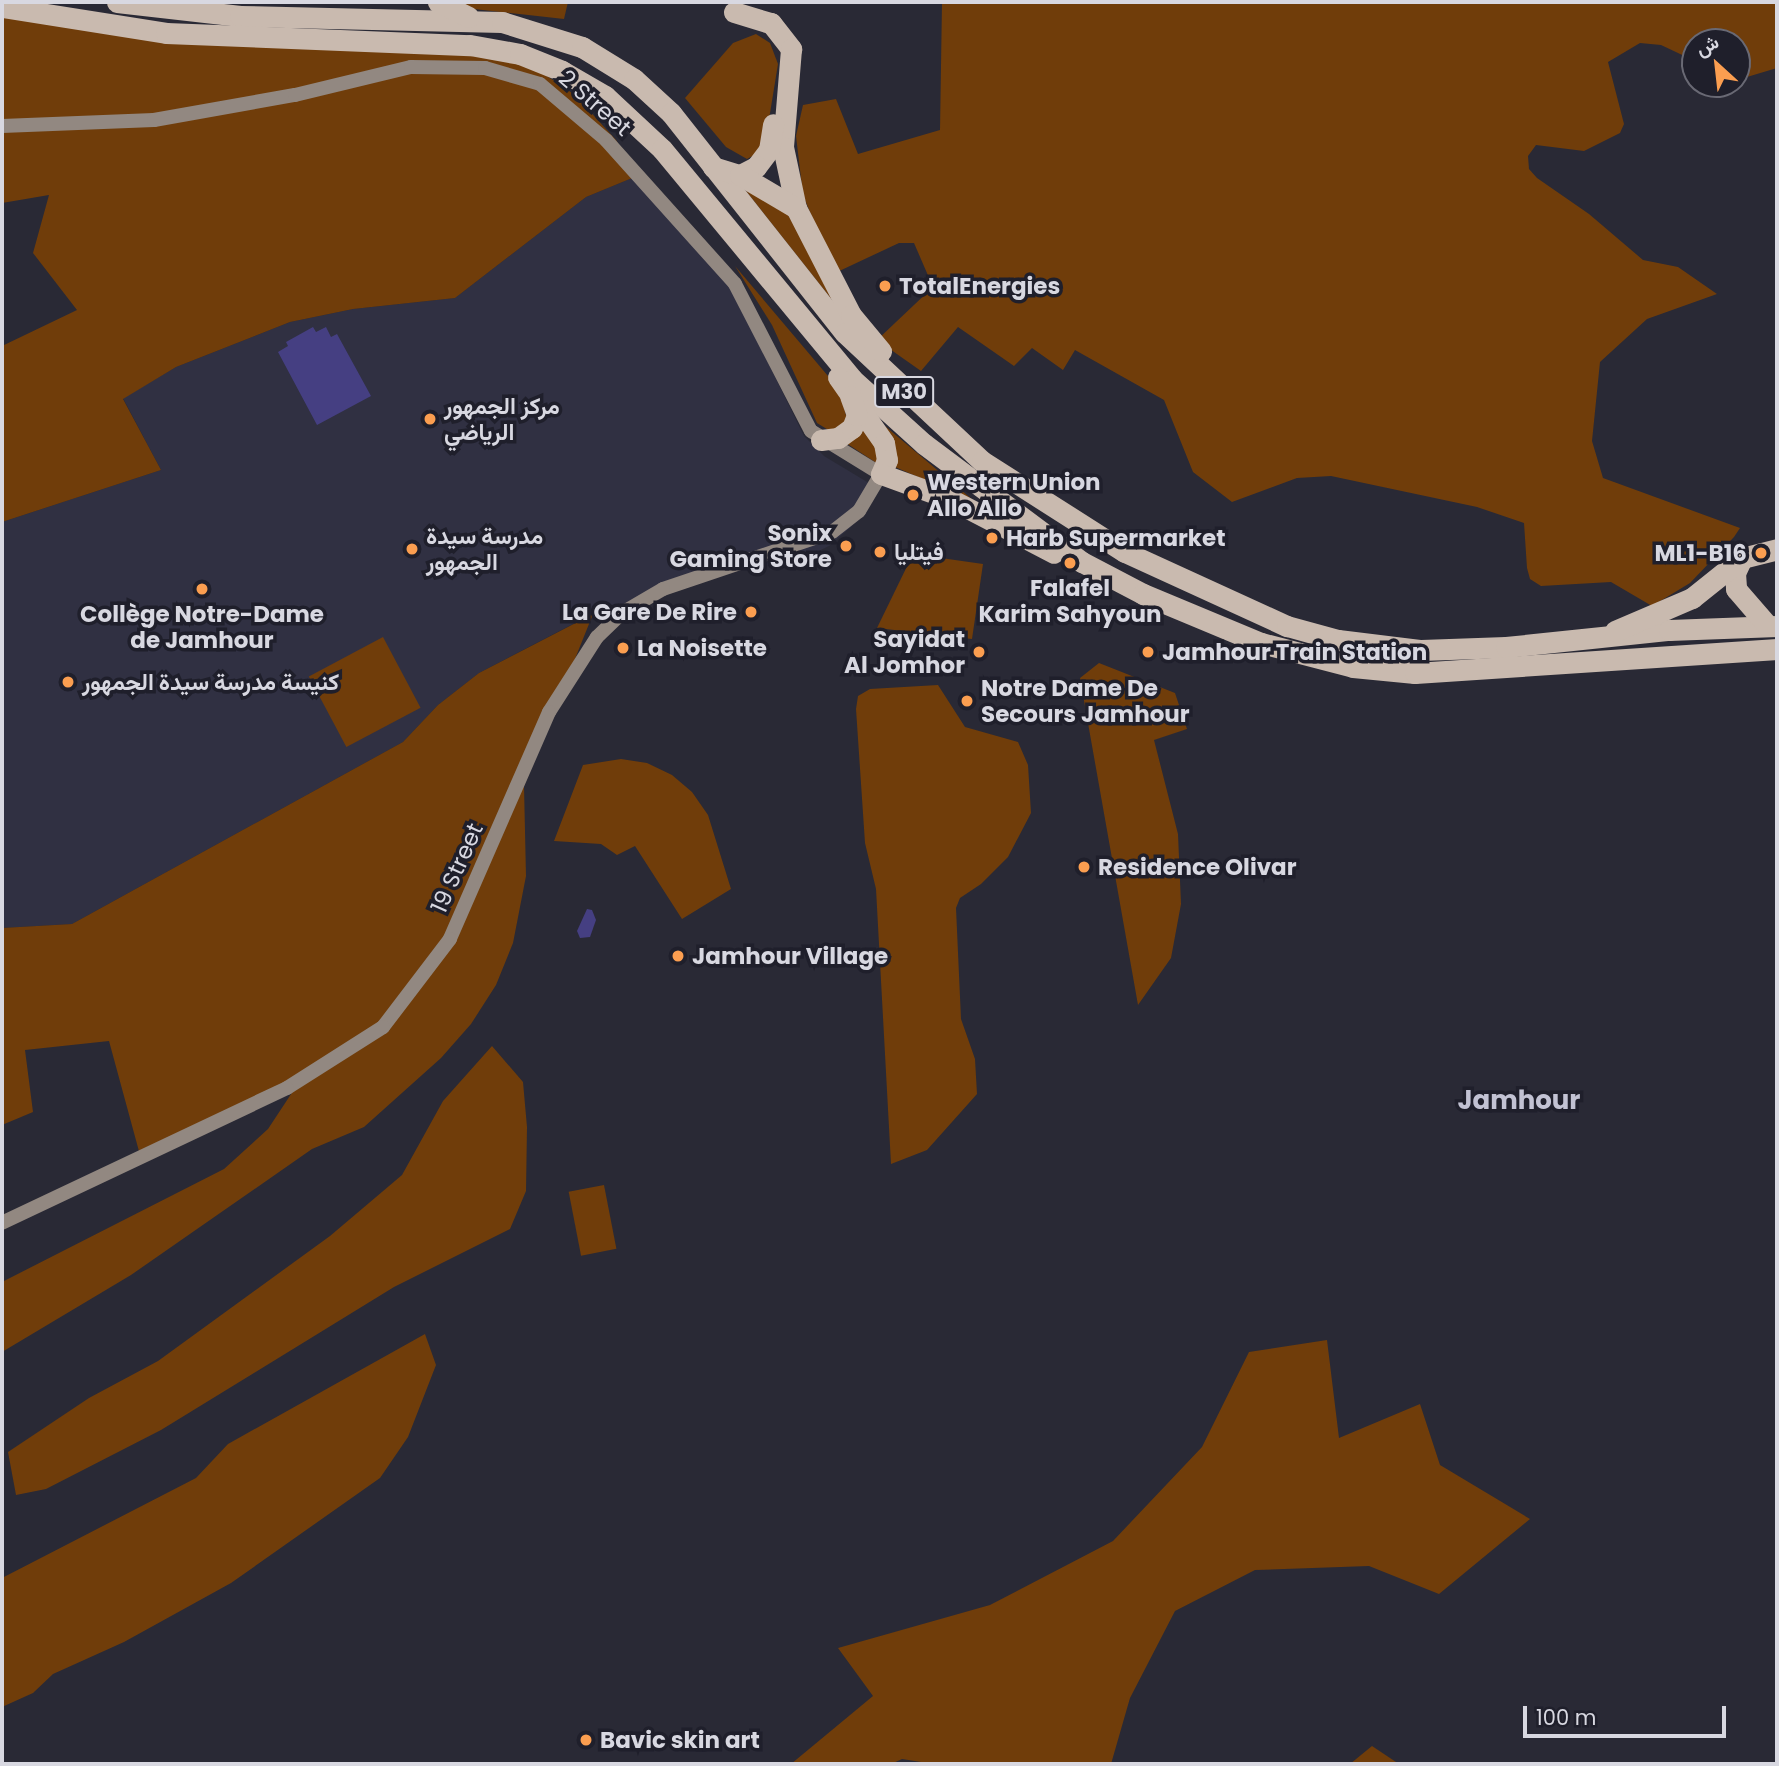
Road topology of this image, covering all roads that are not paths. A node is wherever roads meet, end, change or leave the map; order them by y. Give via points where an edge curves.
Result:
1 (117, 2) edge
2 (268, 2) edge
3 (438, 2) edge
4 (2, 7) edge
5 (240, 16) junction
6 (474, 20) junction
7 (2, 126) edge
8 (713, 167) junction
9 (740, 175) junction
10 (796, 208) junction
11 (796, 315) junction
12 (849, 394) junction
13 (949, 432) junction
14 (821, 440) junction
15 (881, 474) junction
16 (1773, 549) edge
17 (1742, 558) junction
18 (1082, 562) junction
19 (1773, 626) edge
20 (1605, 638) junction
21 (1777, 649) edge
22 (2, 1223) edge

1 - 5 highway, M30
2 - 5 highway
3 - 6 highway
4 - 11 highway, M30 via 166,33 470,45 541,62 605,96 662,149
5 - 6 highway, M30
6 - 8 highway, M30 via 534,30 603,59 671,113
7 - 14 main road, 2 Street via 153,120 295,95 420,66 485,68 540,85 606,140 735,284 804,420
8 - 9 highway
8 - 13 highway, M30 via 845,333
9 - 10 highway
9 - 10 highway via 756,167 769,150 781,63 766,34 736,19 771,23 791,50 783,146
10 - 13 highway via 851,315 931,401
11 - 12 highway
11 - 18 highway, M30 via 852,379 924,444
12 - 14 highway via 857,415 852,428 838,438
12 - 15 highway via 884,443 887,460
13 - 20 highway, M30 via 1018,486 1125,552 1252,612 1315,634 1421,650
14 - 15 main road, 2 Street
15 - 18 highway via 950,499 1023,540
15 - 22 main road, 19 Street via 859,511 832,532 663,589 622,613 597,637 549,712 450,939 383,1027 287,1088
16 - 17 highway
17 - 19 highway via 1735,573 1736,589
17 - 20 highway via 1692,598
18 - 21 highway, M30 via 1261,643 1385,671 1466,673
19 - 20 highway, M30

